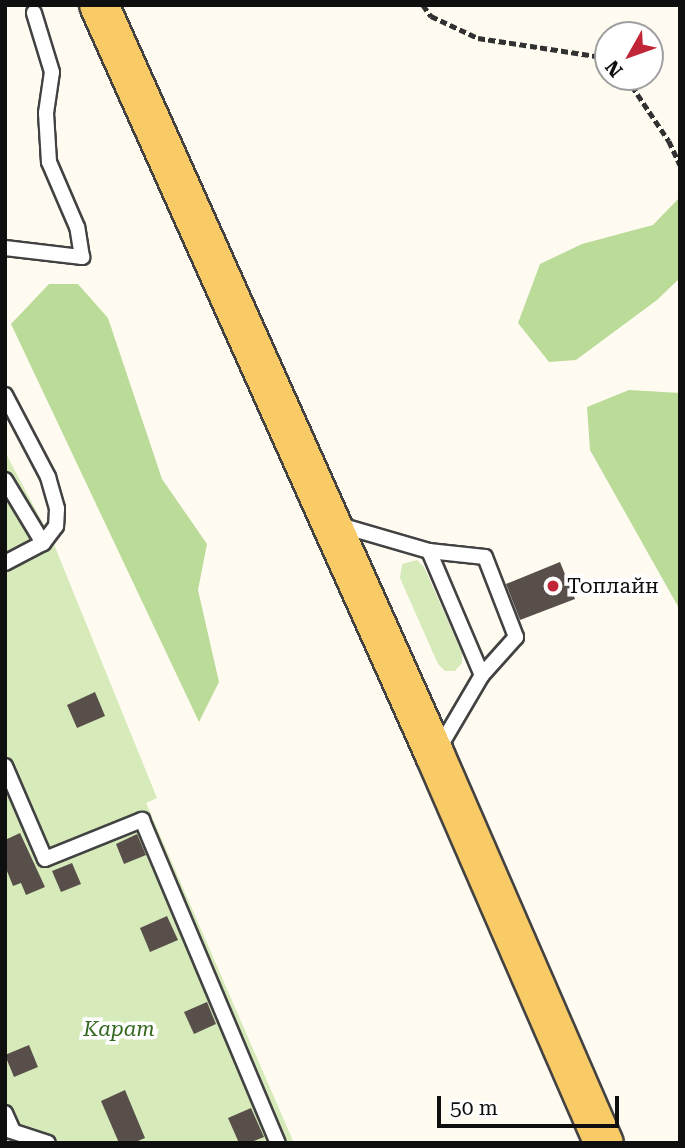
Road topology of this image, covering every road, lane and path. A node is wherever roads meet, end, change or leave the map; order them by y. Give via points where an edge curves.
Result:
1 (99, 5) edge
2 (423, 5) edge
3 (34, 13) dead end
4 (594, 55) edge
5 (635, 91) edge
6 (680, 165) edge
7 (5, 248) edge
8 (5, 395) edge
9 (5, 480) edge
10 (331, 522) junction
11 (43, 542) junction
12 (429, 551) junction
13 (5, 562) edge
14 (482, 675) junction
15 (435, 755) junction
16 (5, 766) edge
17 (5, 1113) edge
18 (9, 1130) edge
19 (48, 1143) edge
20 (278, 1143) edge
21 (604, 1143) edge

1 - 10 main road
2 - 4 path via 431,16 478,38
3 - 7 lane via 52,72 46,113 49,162 76,228 82,257
5 - 6 path
8 - 11 lane via 48,477 57,509 56,526
9 - 11 lane
10 - 12 lane
10 - 15 main road
11 - 13 lane
12 - 14 lane
12 - 14 lane via 485,557 516,637
14 - 15 lane
15 - 21 main road
16 - 20 lane via 45,859 142,820
17 - 18 lane
18 - 19 lane

